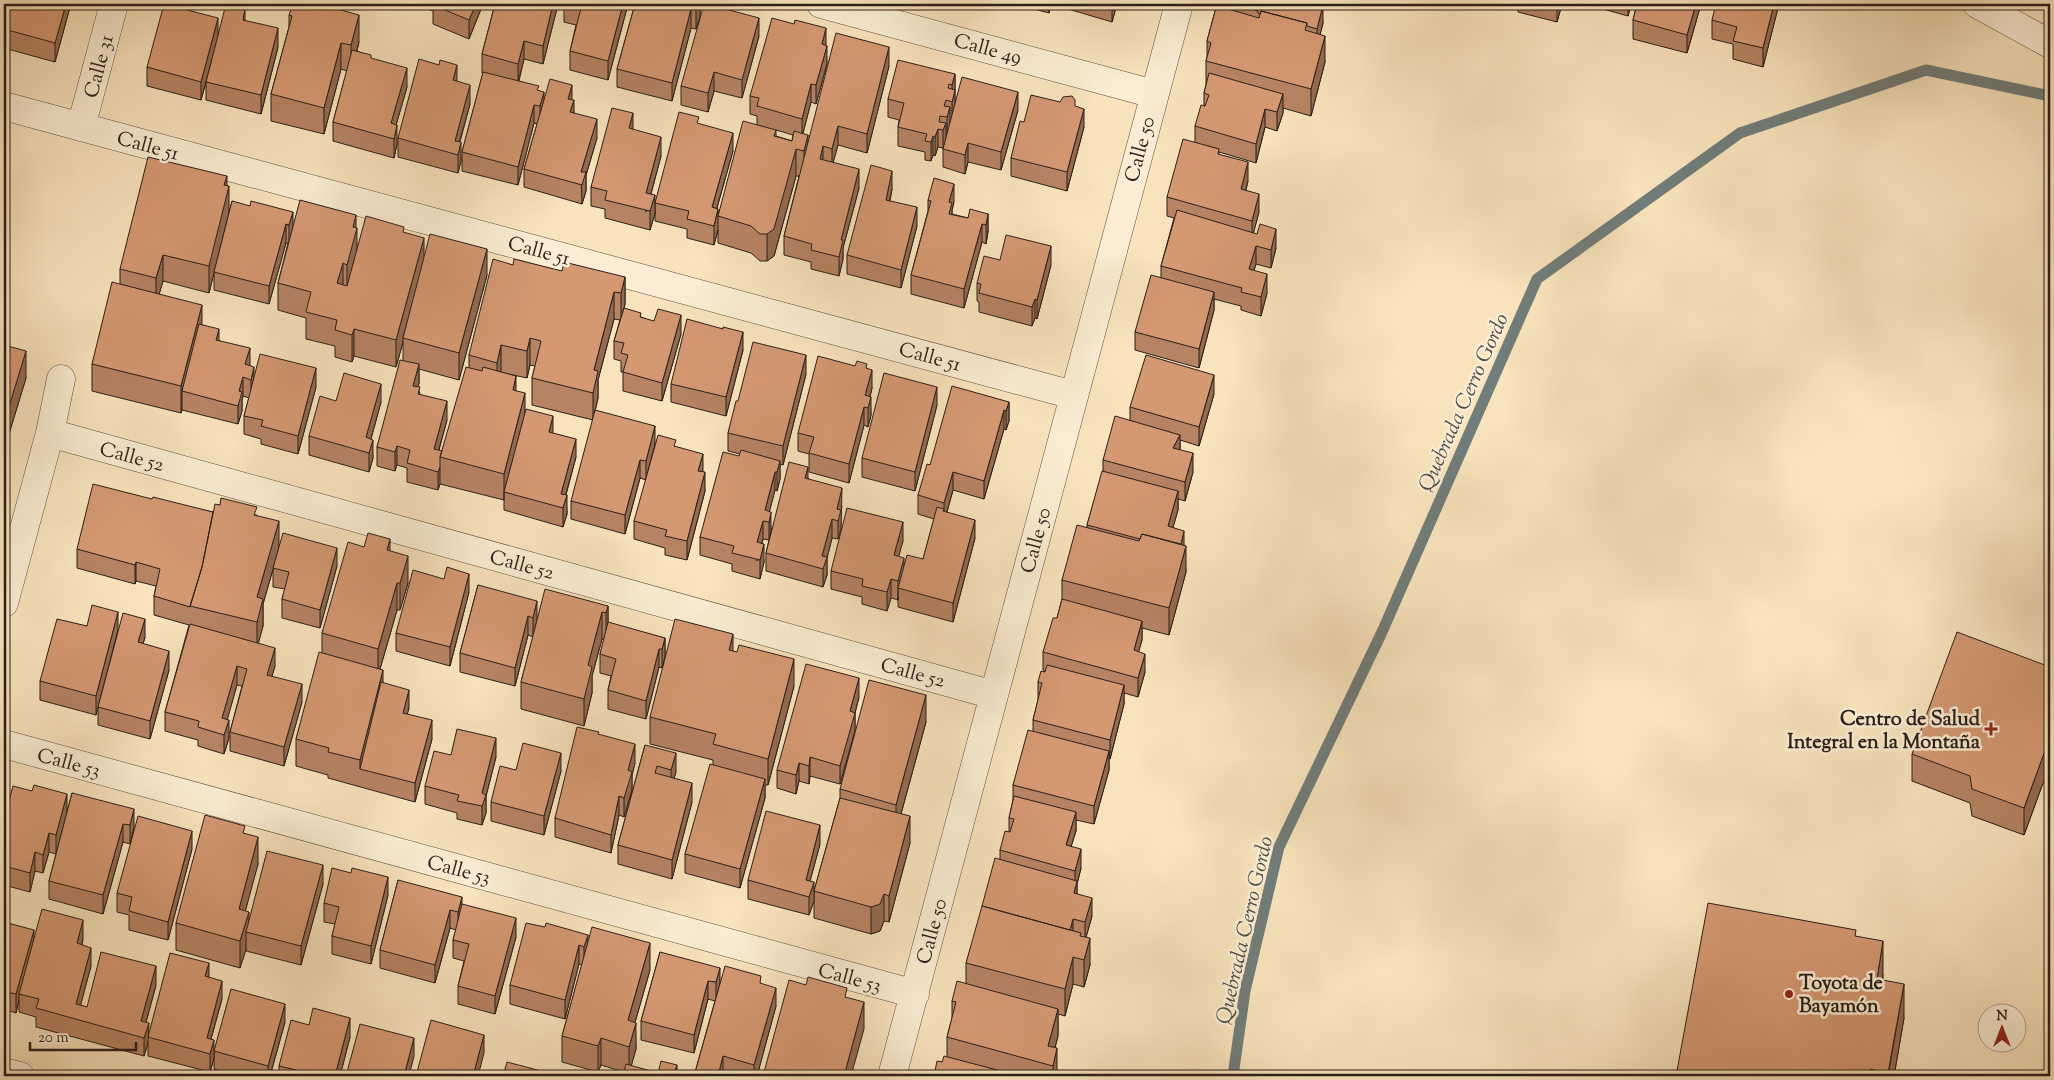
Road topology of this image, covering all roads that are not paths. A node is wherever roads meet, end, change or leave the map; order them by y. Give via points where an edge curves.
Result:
1 (114, 4) edge
2 (822, 4) edge
3 (1178, 4) edge
4 (1977, 4) edge
5 (2050, 44) edge
6 (1154, 94) junction
7 (4, 106) edge
8 (82, 127) junction
9 (61, 379) dead end
10 (1074, 395) junction
11 (50, 433) junction
12 (4, 603) edge
13 (994, 694) junction
14 (4, 744) edge
15 (914, 994) junction
16 (4, 1072) edge
17 (20, 1076) edge
18 (892, 1076) edge

1 - 8 street, Calle 31
2 - 6 street, Calle 49
3 - 6 street, Calle 50
4 - 5 street
6 - 10 street, Calle 50
7 - 8 street, Calle 51
8 - 10 street, Calle 51
9 - 11 street
10 - 13 street, Calle 50
11 - 12 street
11 - 13 street, Calle 52
13 - 15 street, Calle 50
14 - 15 street, Calle 53
15 - 18 street, Calle 50
16 - 17 street

